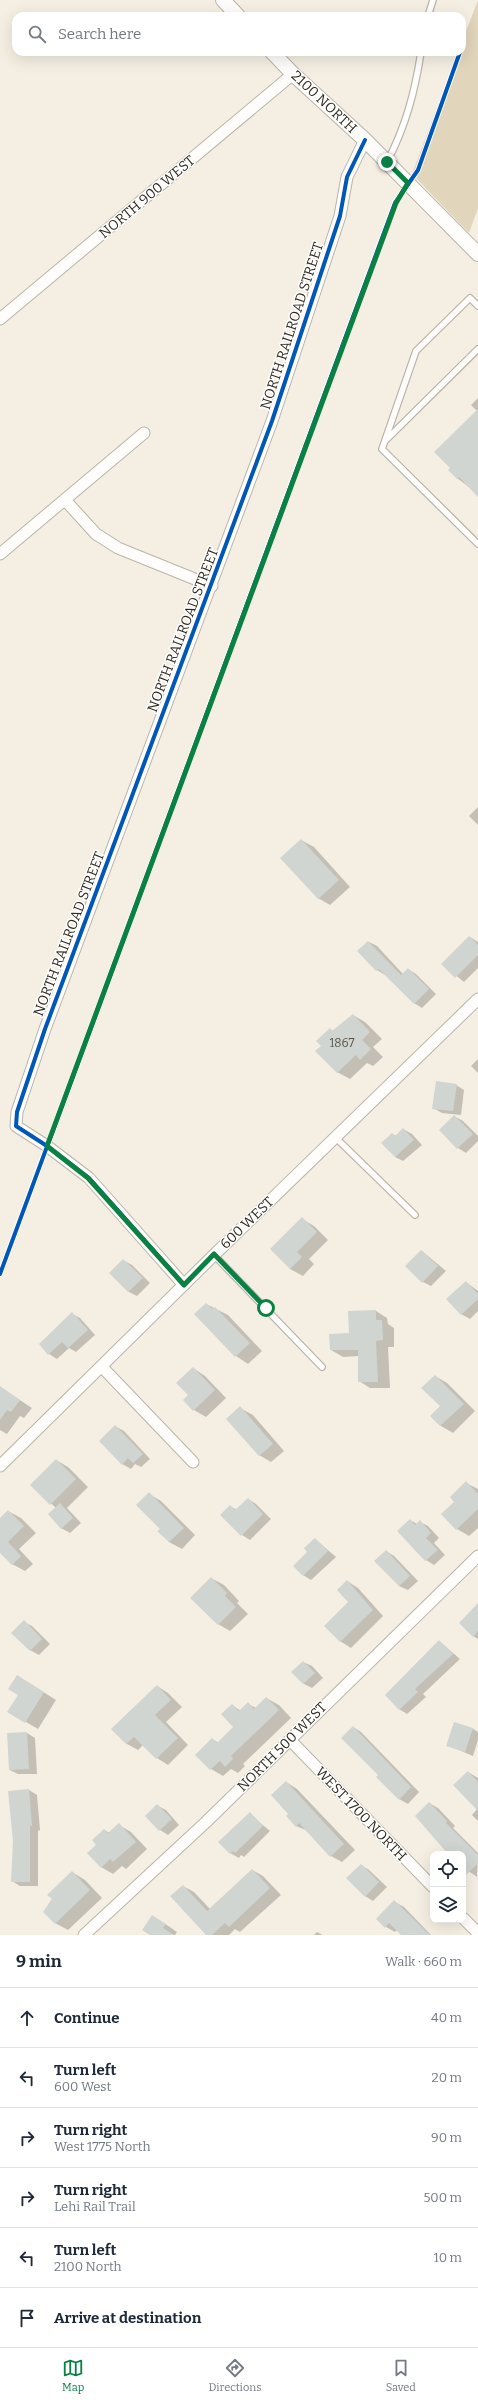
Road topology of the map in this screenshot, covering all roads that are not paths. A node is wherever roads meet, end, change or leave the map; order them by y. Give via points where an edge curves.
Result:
1 (223, 0) edge
2 (433, 0) edge
3 (234, 12) edge
4 (429, 12) edge
5 (276, 56) edge
6 (420, 56) edge
7 (293, 74) junction
8 (365, 140) junction
9 (387, 162) junction
10 (478, 254) edge
11 (478, 306) edge
12 (0, 319) edge
13 (478, 349) edge
14 (144, 433) dead end
15 (384, 442) junction
16 (65, 500) junction
17 (478, 544) edge
18 (0, 554) edge
19 (212, 586) junction
20 (478, 999) edge
21 (336, 1138) junction
22 (415, 1215) dead end
23 (214, 1254) junction
24 (184, 1285) junction
25 (102, 1367) junction
26 (322, 1367) dead end
27 (193, 1462) dead end
28 (0, 1466) edge
29 (478, 1556) edge
30 (290, 1740) junction
31 (430, 1884) edge
32 (466, 1921) edge
33 (478, 1933) edge
34 (84, 1935) edge

1 - 3 street
2 - 4 lane
5 - 7 street, 2100 NORTH
6 - 9 lane via 413,100
7 - 8 street, 2100 NORTH
7 - 12 street, NORTH 900 WEST
8 - 9 street, 2100 NORTH
8 - 19 street, NORTH RAILROAD STREET via 347,177 338,224 272,421
9 - 10 street, 2100 NORTH
11 - 15 lane via 470,298 416,351
13 - 15 lane
14 - 16 street
15 - 17 lane via 382,449
16 - 18 street
16 - 19 street via 96,534 118,548
19 - 24 street, NORTH RAILROAD STREET via 45,1029 17,1112 16,1126 88,1178
20 - 21 street, 600 WEST
21 - 22 lane
21 - 23 street, 600 WEST
23 - 24 street, 600 WEST
23 - 26 lane
24 - 25 street, 600 WEST
25 - 27 street
25 - 28 street, 600 WEST
29 - 30 street, NORTH 500 WEST
30 - 31 street, WEST 1700 NORTH
30 - 34 street, NORTH 500 WEST
32 - 33 street

